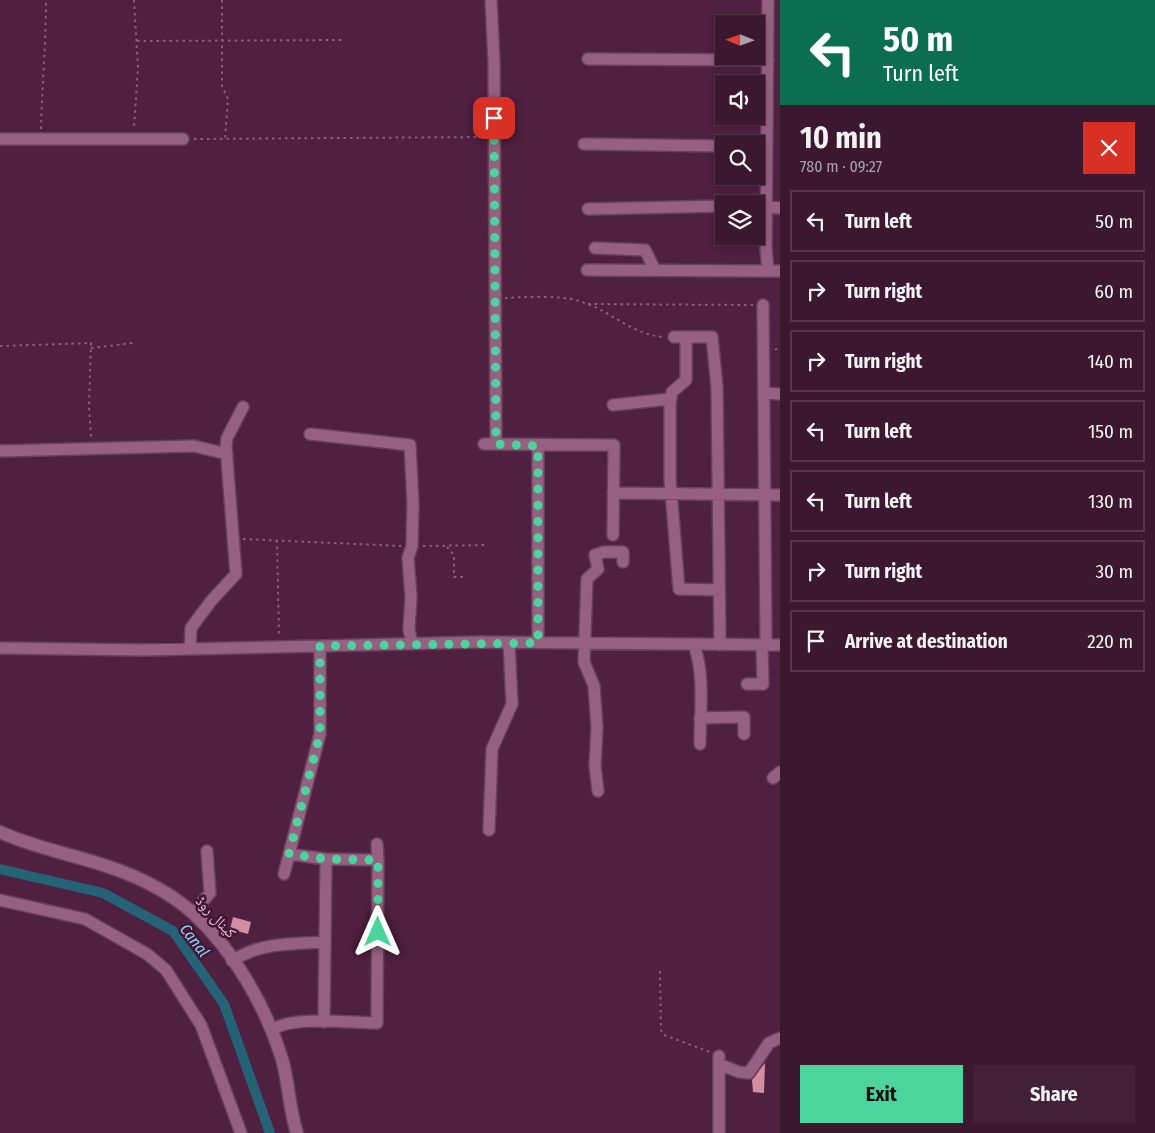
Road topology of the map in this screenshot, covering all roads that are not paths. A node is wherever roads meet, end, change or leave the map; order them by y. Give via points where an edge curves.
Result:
1 (491, 0) edge
2 (768, 0) edge
3 (588, 59) dead end
4 (768, 60) junction
5 (762, 135) edge
6 (0, 139) edge
7 (184, 139) road end
8 (584, 144) dead end
9 (715, 146) edge
10 (715, 206) edge
11 (765, 206) edge
12 (780, 208) edge
13 (588, 209) dead end
14 (765, 243) edge
15 (595, 248) dead end
16 (587, 270) dead end
17 (655, 270) junction
18 (768, 271) junction
19 (780, 271) edge
20 (763, 305) road end
21 (765, 393) junction
22 (780, 394) edge
23 (670, 399) junction
24 (613, 405) dead end
25 (243, 407) dead end
26 (310, 434) dead end
27 (484, 444) dead end
28 (496, 444) junction
29 (538, 446) junction
30 (0, 451) edge
31 (227, 454) junction
32 (613, 493) junction
33 (672, 494) junction
34 (719, 494) junction
35 (766, 495) junction
36 (780, 495) edge
37 (613, 535) dead end
38 (624, 562) dead end
39 (719, 590) junction
40 (509, 643) junction
41 (538, 643) junction
42 (586, 643) junction
43 (412, 644) junction
44 (694, 645) junction
45 (720, 645) junction
46 (764, 645) junction
47 (780, 645) edge
48 (320, 646) junction
49 (0, 648) edge
50 (190, 649) junction
51 (747, 684) dead end
52 (700, 718) junction
53 (744, 734) dead end
54 (700, 744) dead end
55 (598, 791) dead end
56 (488, 830) dead end
57 (0, 832) edge
58 (377, 844) dead end
59 (207, 851) dead end
60 (289, 854) junction
61 (326, 859) junction
62 (378, 860) junction
63 (284, 874) dead end
64 (0, 900) edge
65 (193, 913) junction
66 (325, 942) junction
67 (232, 961) junction
68 (324, 1022) junction
69 (272, 1030) junction
70 (780, 1038) edge
71 (241, 1133) edge
72 (297, 1133) edge
73 (719, 1133) edge

1 - 28 street
2 - 4 street
3 - 4 street
4 - 5 street
6 - 7 street
8 - 9 street
10 - 13 street
11 - 12 street
14 - 18 street
15 - 17 street via 644,250
16 - 17 street
17 - 18 street
18 - 19 street
20 - 21 street
21 - 22 street
21 - 35 street
23 - 24 street
23 - 33 street
23 - 34 street via 672,392 686,380 680,337 712,337 717,386
25 - 31 street via 227,438
26 - 43 street via 410,445 412,546 408,558
27 - 28 street
28 - 29 street
29 - 32 street via 614,445
29 - 41 street
30 - 31 street via 194,446
31 - 50 street via 236,574 191,628
32 - 33 street
32 - 37 street
33 - 34 street
33 - 39 street via 679,589
34 - 35 street
34 - 39 street
35 - 36 street
35 - 46 street
38 - 42 street via 623,552 595,555 598,569 587,579
39 - 45 street
40 - 41 street
40 - 43 street
40 - 56 street via 512,704 492,749
41 - 42 street
42 - 44 street
42 - 55 street via 584,662 594,686 597,717 595,766
43 - 48 street
44 - 45 street
44 - 52 street via 699,657
45 - 46 street
46 - 47 street
46 - 51 street via 762,684
48 - 50 street
48 - 60 street via 320,734
49 - 50 street
52 - 53 street via 744,717
52 - 54 street
57 - 65 street, کینال روڈ via 123,872 155,886
58 - 62 street
59 - 65 street via 210,893
60 - 61 street
60 - 63 street
61 - 62 street
61 - 66 street
62 - 68 street via 377,1023
64 - 71 street via 85,919 147,954 166,970 201,1025
65 - 67 street, کینال روڈ
66 - 67 street via 268,946
66 - 68 street
67 - 69 street, کینال روڈ
68 - 69 street via 293,1022
69 - 72 street, کینال روڈ via 282,1060
70 - 73 street via 769,1043 749,1073 739,1072 719,1060

